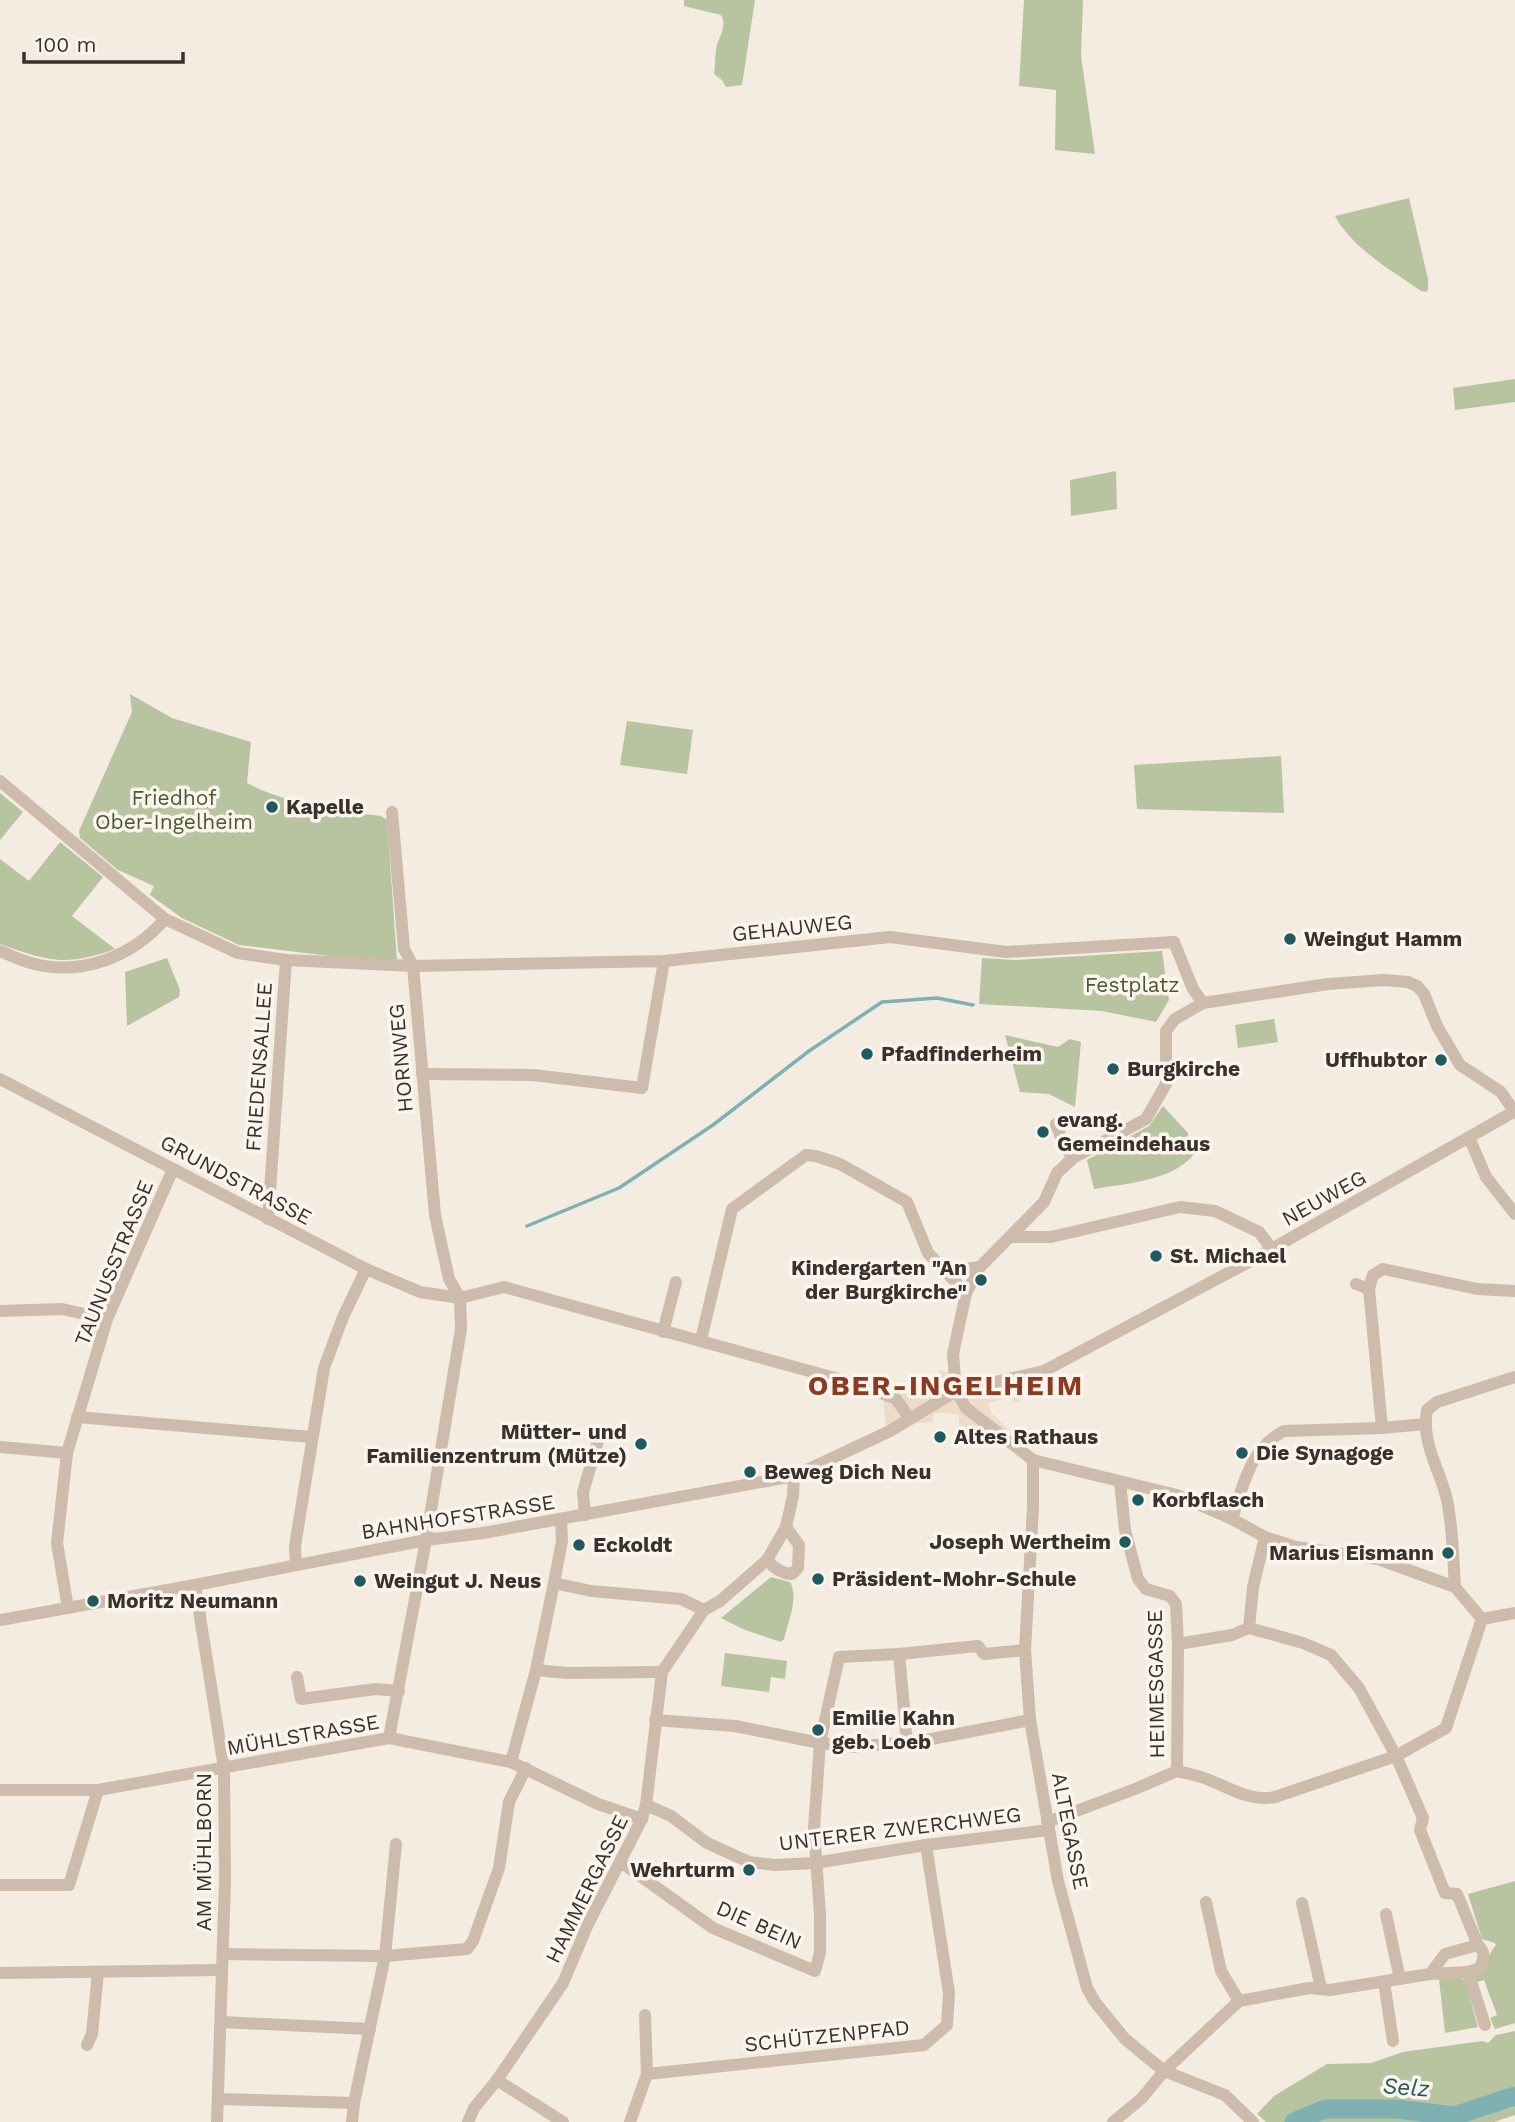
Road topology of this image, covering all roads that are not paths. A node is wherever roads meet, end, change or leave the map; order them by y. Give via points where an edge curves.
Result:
1 (0, 781) edge
2 (392, 812) dead end
3 (164, 919) junction
4 (0, 951) edge
5 (286, 960) junction
6 (663, 961) junction
7 (413, 966) junction
8 (1203, 1003) junction
9 (422, 1074) junction
10 (0, 1079) edge
11 (1515, 1112) edge
12 (1056, 1124) dead end
13 (1469, 1138) junction
14 (1073, 1158) junction
15 (173, 1169) junction
16 (1515, 1214) edge
17 (268, 1219) junction
18 (1010, 1237) junction
19 (1272, 1249) junction
20 (980, 1267) junction
21 (366, 1269) junction
22 (946, 1271) junction
23 (676, 1282) dead end
24 (1356, 1284) dead end
25 (1369, 1289) junction
26 (1515, 1291) edge
27 (966, 1293) junction
28 (460, 1298) junction
29 (0, 1311) edge
30 (107, 1318) junction
31 (663, 1332) junction
32 (701, 1340) junction
33 (1515, 1377) edge
34 (956, 1391) junction
35 (76, 1418) junction
36 (910, 1419) junction
37 (1425, 1424) junction
38 (1382, 1428) junction
39 (600, 1434) dead end
40 (311, 1437) junction
41 (0, 1447) edge
42 (67, 1453) junction
43 (1033, 1460) junction
44 (794, 1476) junction
45 (1120, 1482) junction
46 (585, 1515) junction
47 (561, 1519) junction
48 (1232, 1519) junction
49 (786, 1527) junction
50 (1265, 1537) junction
51 (426, 1540) junction
52 (767, 1560) junction
53 (296, 1564) junction
54 (554, 1583) junction
55 (195, 1585) junction
56 (1455, 1587) junction
57 (68, 1608) junction
58 (704, 1610) junction
59 (1515, 1613) edge
60 (1482, 1619) junction
61 (0, 1620) edge
62 (1249, 1628) junction
63 (1178, 1644) junction
64 (1025, 1650) junction
65 (899, 1654) junction
66 (536, 1670) junction
67 (662, 1672) junction
68 (298, 1677) dead end
69 (399, 1691) junction
70 (655, 1720) junction
71 (1030, 1720) junction
72 (389, 1738) junction
73 (907, 1742) junction
74 (820, 1743) junction
75 (1396, 1756) junction
76 (511, 1762) junction
77 (224, 1768) junction
78 (526, 1768) junction
79 (1177, 1771) junction
80 (0, 1790) edge
81 (97, 1790) junction
82 (646, 1805) junction
83 (642, 1819) junction
84 (1048, 1826) junction
85 (396, 1844) dead end
86 (926, 1845) junction
87 (621, 1862) junction
88 (815, 1863) junction
89 (0, 1885) edge
90 (1206, 1902) dead end
91 (1302, 1903) dead end
92 (1386, 1914) dead end
93 (1478, 1945) junction
94 (222, 1954) junction
95 (384, 1956) junction
96 (221, 1970) junction
97 (98, 1972) junction
98 (1468, 1972) junction
99 (0, 1973) edge
100 (1430, 1974) junction
101 (1400, 1979) junction
102 (1384, 1982) junction
103 (1321, 1988) junction
104 (1239, 2001) junction
105 (645, 2015) dead end
106 (221, 2022) junction
107 (1485, 2025) dead end
108 (370, 2029) junction
109 (1393, 2041) dead end
110 (87, 2045) dead end
111 (1164, 2071) junction
112 (647, 2074) junction
113 (497, 2080) junction
114 (218, 2099) junction
115 (354, 2103) junction
116 (217, 2122) edge
117 (352, 2122) edge
118 (468, 2122) edge
119 (563, 2122) edge
120 (630, 2122) edge
121 (1113, 2122) edge
122 (1253, 2122) edge

1 - 3 street, GEHAUWEG
2 - 7 street, HORNWEG via 404,949
3 - 4 street via 137,943 91,965 52,967
3 - 5 street, GEHAUWEG via 238,953
5 - 7 street, GEHAUWEG
5 - 17 street, FRIEDENSALLEE
6 - 7 street, GEHAUWEG
6 - 8 street, GEHAUWEG via 890,937 1006,952 1174,942
6 - 9 street via 642,1088 533,1075
7 - 9 street, HORNWEG
8 - 11 street via 1328,984 1408,982 1424,994 1460,1065 1501,1092
8 - 14 street via 1175,1019 1166,1031 1166,1084 1146,1119
9 - 28 street, HORNWEG via 435,1215 449,1279
10 - 15 street, GRUNDSTRASSE
11 - 13 street, NEUWEG
12 - 14 street
13 - 16 street via 1486,1177
13 - 19 street, NEUWEG
14 - 18 street via 1057,1173 1044,1202
15 - 17 street, GRUNDSTRASSE
15 - 30 street, TAUNUSSTRASSE
17 - 21 street, GRUNDSTRASSE
18 - 19 street via 1051,1237 1180,1207 1215,1210 1259,1232
18 - 20 street
19 - 34 street, NEUWEG via 1044,1371
20 - 22 street
20 - 27 street
21 - 28 street, GRUNDSTRASSE via 421,1292
21 - 40 street via 324,1368
22 - 27 street
22 - 32 street via 928,1253 907,1202 840,1164 806,1155 732,1209
23 - 31 street
24 - 25 street
25 - 26 street via 1373,1275 1383,1269 1478,1289
25 - 38 street
27 - 34 street via 954,1344
28 - 31 street via 504,1287
28 - 51 street via 461,1329
29 - 30 street via 62,1309
30 - 35 street, TAUNUSSTRASSE
31 - 32 street
32 - 36 street via 860,1385 896,1399
33 - 37 street via 1437,1402 1427,1410
34 - 36 street, NEUWEG
34 - 43 street via 966,1408
35 - 40 street
35 - 42 street, TAUNUSSTRASSE
36 - 44 street, BAHNHOFSTRASSE
37 - 38 street
37 - 56 street via 1447,1498
38 - 48 street via 1276,1435 1250,1464
39 - 46 street via 583,1492
40 - 53 street
41 - 42 street
42 - 57 street, TAUNUSSTRASSE via 57,1543
43 - 45 street
43 - 64 street, ALTEGASSE
44 - 46 street, BAHNHOFSTRASSE
44 - 49 street, HAMMERGASSE
45 - 48 street via 1177,1495
45 - 63 street, HEIMESGASSE via 1125,1530 1138,1579 1146,1589 1174,1599
46 - 47 street, BAHNHOFSTRASSE
47 - 51 street, BAHNHOFSTRASSE
47 - 54 street
48 - 50 street
49 - 52 street, HAMMERGASSE
49 - 52 street via 799,1545 798,1568 788,1574
50 - 56 street via 1296,1547 1378,1559
50 - 62 street
51 - 53 street, BAHNHOFSTRASSE
51 - 69 street
52 - 58 street, HAMMERGASSE
53 - 55 street, BAHNHOFSTRASSE
54 - 58 street via 681,1599
54 - 66 street
55 - 57 street, BAHNHOFSTRASSE
55 - 77 street, AM MÜHLBORN
56 - 60 street
57 - 61 street, BAHNHOFSTRASSE
58 - 67 street, HAMMERGASSE
59 - 60 street
60 - 75 street via 1446,1728
62 - 63 street
62 - 75 street via 1331,1655 1359,1688
63 - 79 street, HEIMESGASSE
64 - 65 street via 984,1654 978,1646
64 - 71 street, ALTEGASSE
65 - 73 street
65 - 74 street via 839,1657
66 - 67 street
66 - 76 street
67 - 70 street, HAMMERGASSE
68 - 69 street via 301,1699 376,1689
69 - 72 street
70 - 74 street via 735,1726
70 - 82 street, HAMMERGASSE
71 - 73 street
71 - 84 street, ALTEGASSE
72 - 76 street, MÜHLSTRASSE
72 - 77 street, MÜHLSTRASSE
73 - 74 street via 853,1747
74 - 88 street
75 - 79 street via 1263,1799
75 - 93 street via 1423,1818 1420,1830 1445,1893 1457,1894
76 - 78 street, MÜHLSTRASSE
77 - 81 street, MÜHLSTRASSE
77 - 94 street, AM MÜHLBORN
78 - 83 street, MÜHLSTRASSE via 598,1804
78 - 95 street via 509,1802 499,1868 467,1949
79 - 84 street, HEIMESGASSE
80 - 81 street, MÜHLSTRASSE
81 - 89 street via 69,1885
82 - 83 street, HAMMERGASSE
82 - 88 street, UNTERER ZWERCHWEG via 671,1816 707,1843 749,1862
83 - 87 street, HAMMERGASSE
84 - 86 street, UNTERER ZWERCHWEG
84 - 111 street, ALTEGASSE via 1087,1988 1125,2039
85 - 95 street
86 - 88 street, UNTERER ZWERCHWEG
86 - 112 street, SCHÜTZENPFAD via 949,1993 947,2025 924,2045
87 - 88 street, DIE BEIN via 713,1928 816,1971 820,1915
87 - 113 street, HAMMERGASSE via 563,1983
90 - 104 street via 1221,1971
91 - 103 street
92 - 101 street
93 - 98 street via 1484,1951 1480,1968
93 - 100 street via 1445,1954
94 - 95 street
94 - 96 street, AM MÜHLBORN
95 - 108 street
96 - 97 street
96 - 106 street, AM MÜHLBORN
97 - 99 street
97 - 110 street
98 - 100 street
98 - 107 street
100 - 101 street
101 - 102 street
102 - 103 street
102 - 109 street
103 - 104 street
104 - 111 street
105 - 112 street
106 - 108 street
106 - 114 street, AM MÜHLBORN
108 - 115 street
111 - 121 street via 1142,2098
111 - 122 street, ALTEGASSE via 1225,2095
112 - 120 street
113 - 118 street, HAMMERGASSE
113 - 119 street
114 - 115 street
114 - 116 street, AM MÜHLBORN
115 - 117 street

